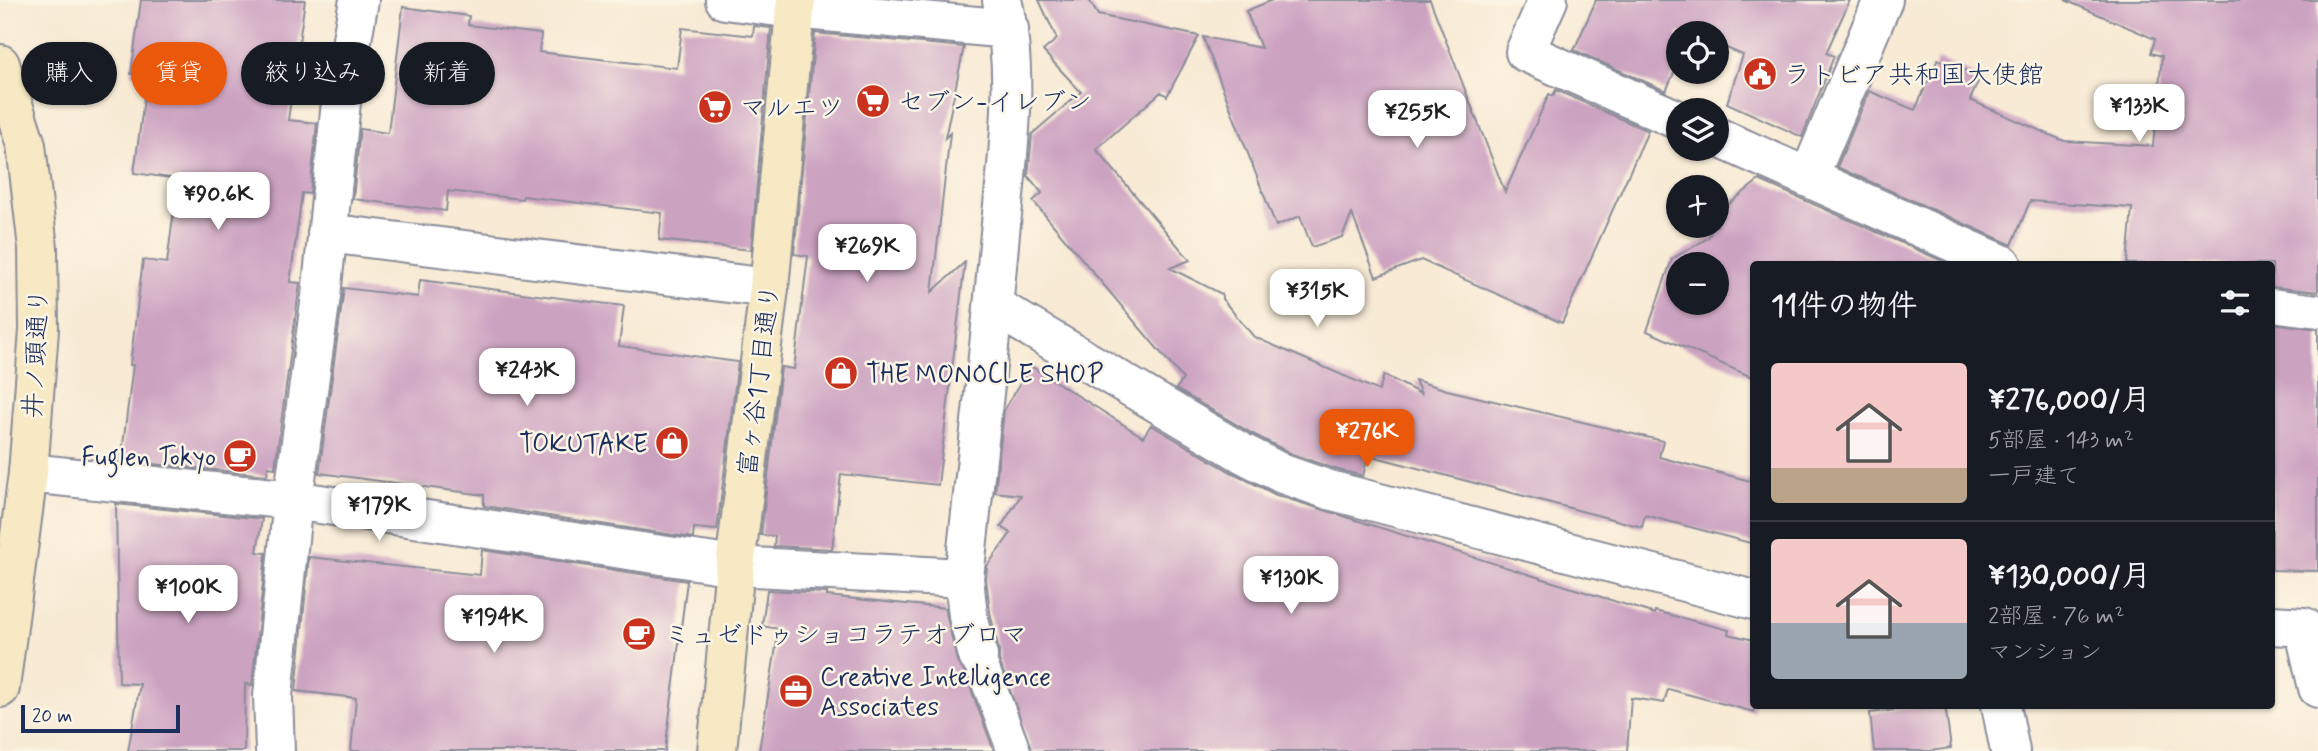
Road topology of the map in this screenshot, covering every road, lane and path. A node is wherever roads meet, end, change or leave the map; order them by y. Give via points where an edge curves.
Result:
1 (359, 0) edge
2 (725, 0) edge
3 (1548, 0) edge
4 (1883, 0) edge
5 (795, 5) edge
6 (1005, 15) edge
7 (0, 64) edge
8 (1666, 115) edge
9 (1729, 142) edge
10 (1809, 177) junction
11 (327, 233) junction
12 (1995, 261) edge
13 (769, 288) junction
14 (2275, 305) edge
15 (994, 306) junction
16 (2318, 311) edge
17 (28, 473) junction
18 (293, 500) junction
19 (735, 566) junction
20 (964, 578) junction
21 (1750, 599) edge
22 (2298, 626) edge
23 (978, 656) joint
24 (0, 688) edge
25 (2318, 688) edge
26 (2002, 709) edge
27 (275, 751) edge
28 (717, 751) edge
29 (1013, 751) edge
30 (2010, 751) edge

1 - 11 street via 341,102
2 - 5 street
3 - 8 street via 1525,52
4 - 10 street
5 - 6 street
5 - 13 street, 富ヶ谷1丁目通り
6 - 15 street via 1010,126
7 - 17 street, 井ノ頭通り via 26,145 38,248 39,330
9 - 10 street
10 - 12 street
11 - 13 street
11 - 18 street
13 - 19 street, 富ヶ谷1丁目通り
14 - 16 lane
15 - 20 street
15 - 21 street via 1283,474 1329,490
17 - 18 street
17 - 24 street, 井ノ頭通り
18 - 19 street
18 - 27 street via 272,696
19 - 20 street
19 - 28 street, 富ヶ谷1丁目通り
20 - 23 street
22 - 25 street
23 - 29 lane
26 - 30 street

